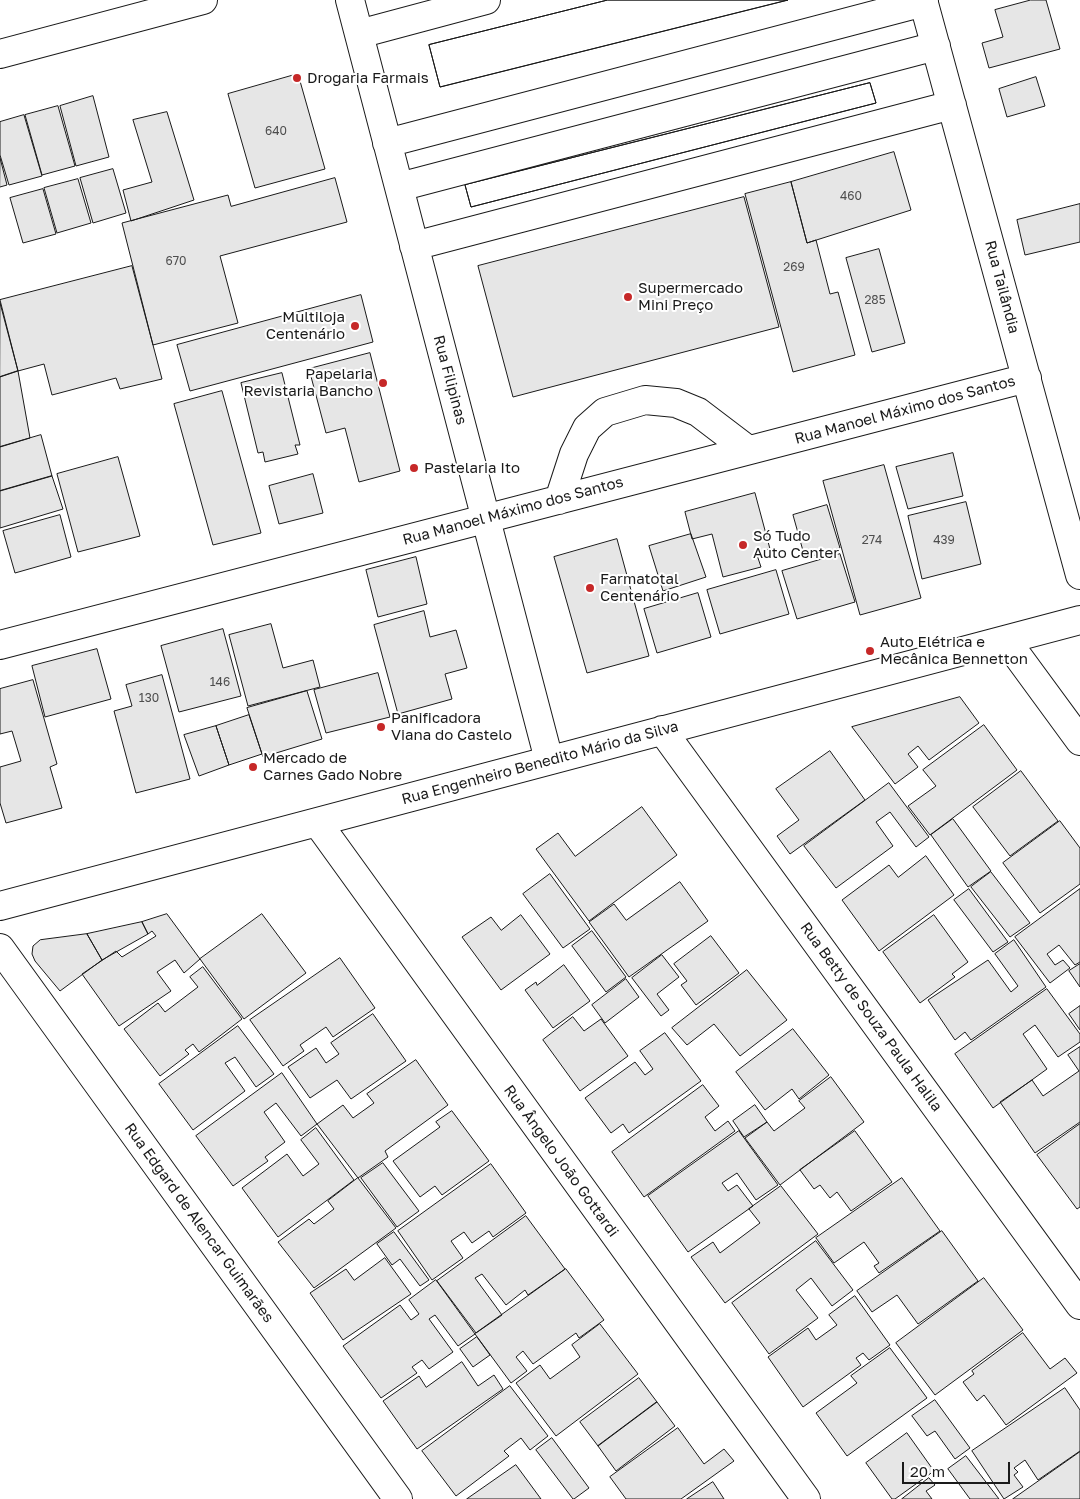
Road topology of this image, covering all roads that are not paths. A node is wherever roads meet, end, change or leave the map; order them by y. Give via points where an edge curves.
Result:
1 (204, 0) edge
2 (350, 0) edge
3 (486, 0) edge
4 (924, 1) edge
5 (359, 34) junction
6 (936, 46) junction
7 (0, 54) edge
8 (952, 105) junction
9 (387, 143) junction
10 (399, 187) junction
11 (414, 246) junction
12 (1027, 378) junction
13 (748, 450) junction
14 (559, 500) junction
15 (486, 518) junction
16 (1080, 575) edge
17 (1080, 620) edge
18 (1006, 640) junction
19 (0, 645) edge
20 (662, 730) junction
21 (1080, 741) edge
22 (549, 760) junction
23 (317, 822) junction
24 (0, 906) edge
25 (0, 948) edge
26 (1080, 1305) edge
27 (398, 1499) edge
28 (806, 1499) edge

1 - 7 street
2 - 5 street, Rua Filipinas
3 - 5 street
4 - 6 street, Rua Tailândia
4 - 9 street
5 - 9 street, Rua Filipinas
6 - 8 street, Rua Tailândia
6 - 10 street
8 - 11 street
8 - 12 street, Rua Tailândia
9 - 10 street, Rua Filipinas
10 - 11 street, Rua Filipinas
11 - 15 street, Rua Filipinas
12 - 13 street, Rua Manoel Máximo dos Santos
12 - 16 street, Rua Tailândia
13 - 14 street, Rua Manoel Máximo dos Santos
13 - 14 street via 698,412 676,403 645,400 605,412 587,428 574,454
14 - 15 street, Rua Manoel Máximo dos Santos
15 - 19 street, Rua Manoel Máximo dos Santos
15 - 22 street, Rua Filipinas
17 - 18 street, Rua Engenheiro Benedito Mário da Silva
18 - 20 street, Rua Engenheiro Benedito Mário da Silva
18 - 21 street
20 - 22 street, Rua Engenheiro Benedito Mário da Silva
20 - 26 street, Rua Betty de Souza Paula Halila
22 - 23 street, Rua Engenheiro Benedito Mário da Silva
23 - 24 street, Rua Engenheiro Benedito Mário da Silva
23 - 28 street, Rua Ângelo João Gottardi
25 - 27 street, Rua Edgard de Alencar Guimarães

